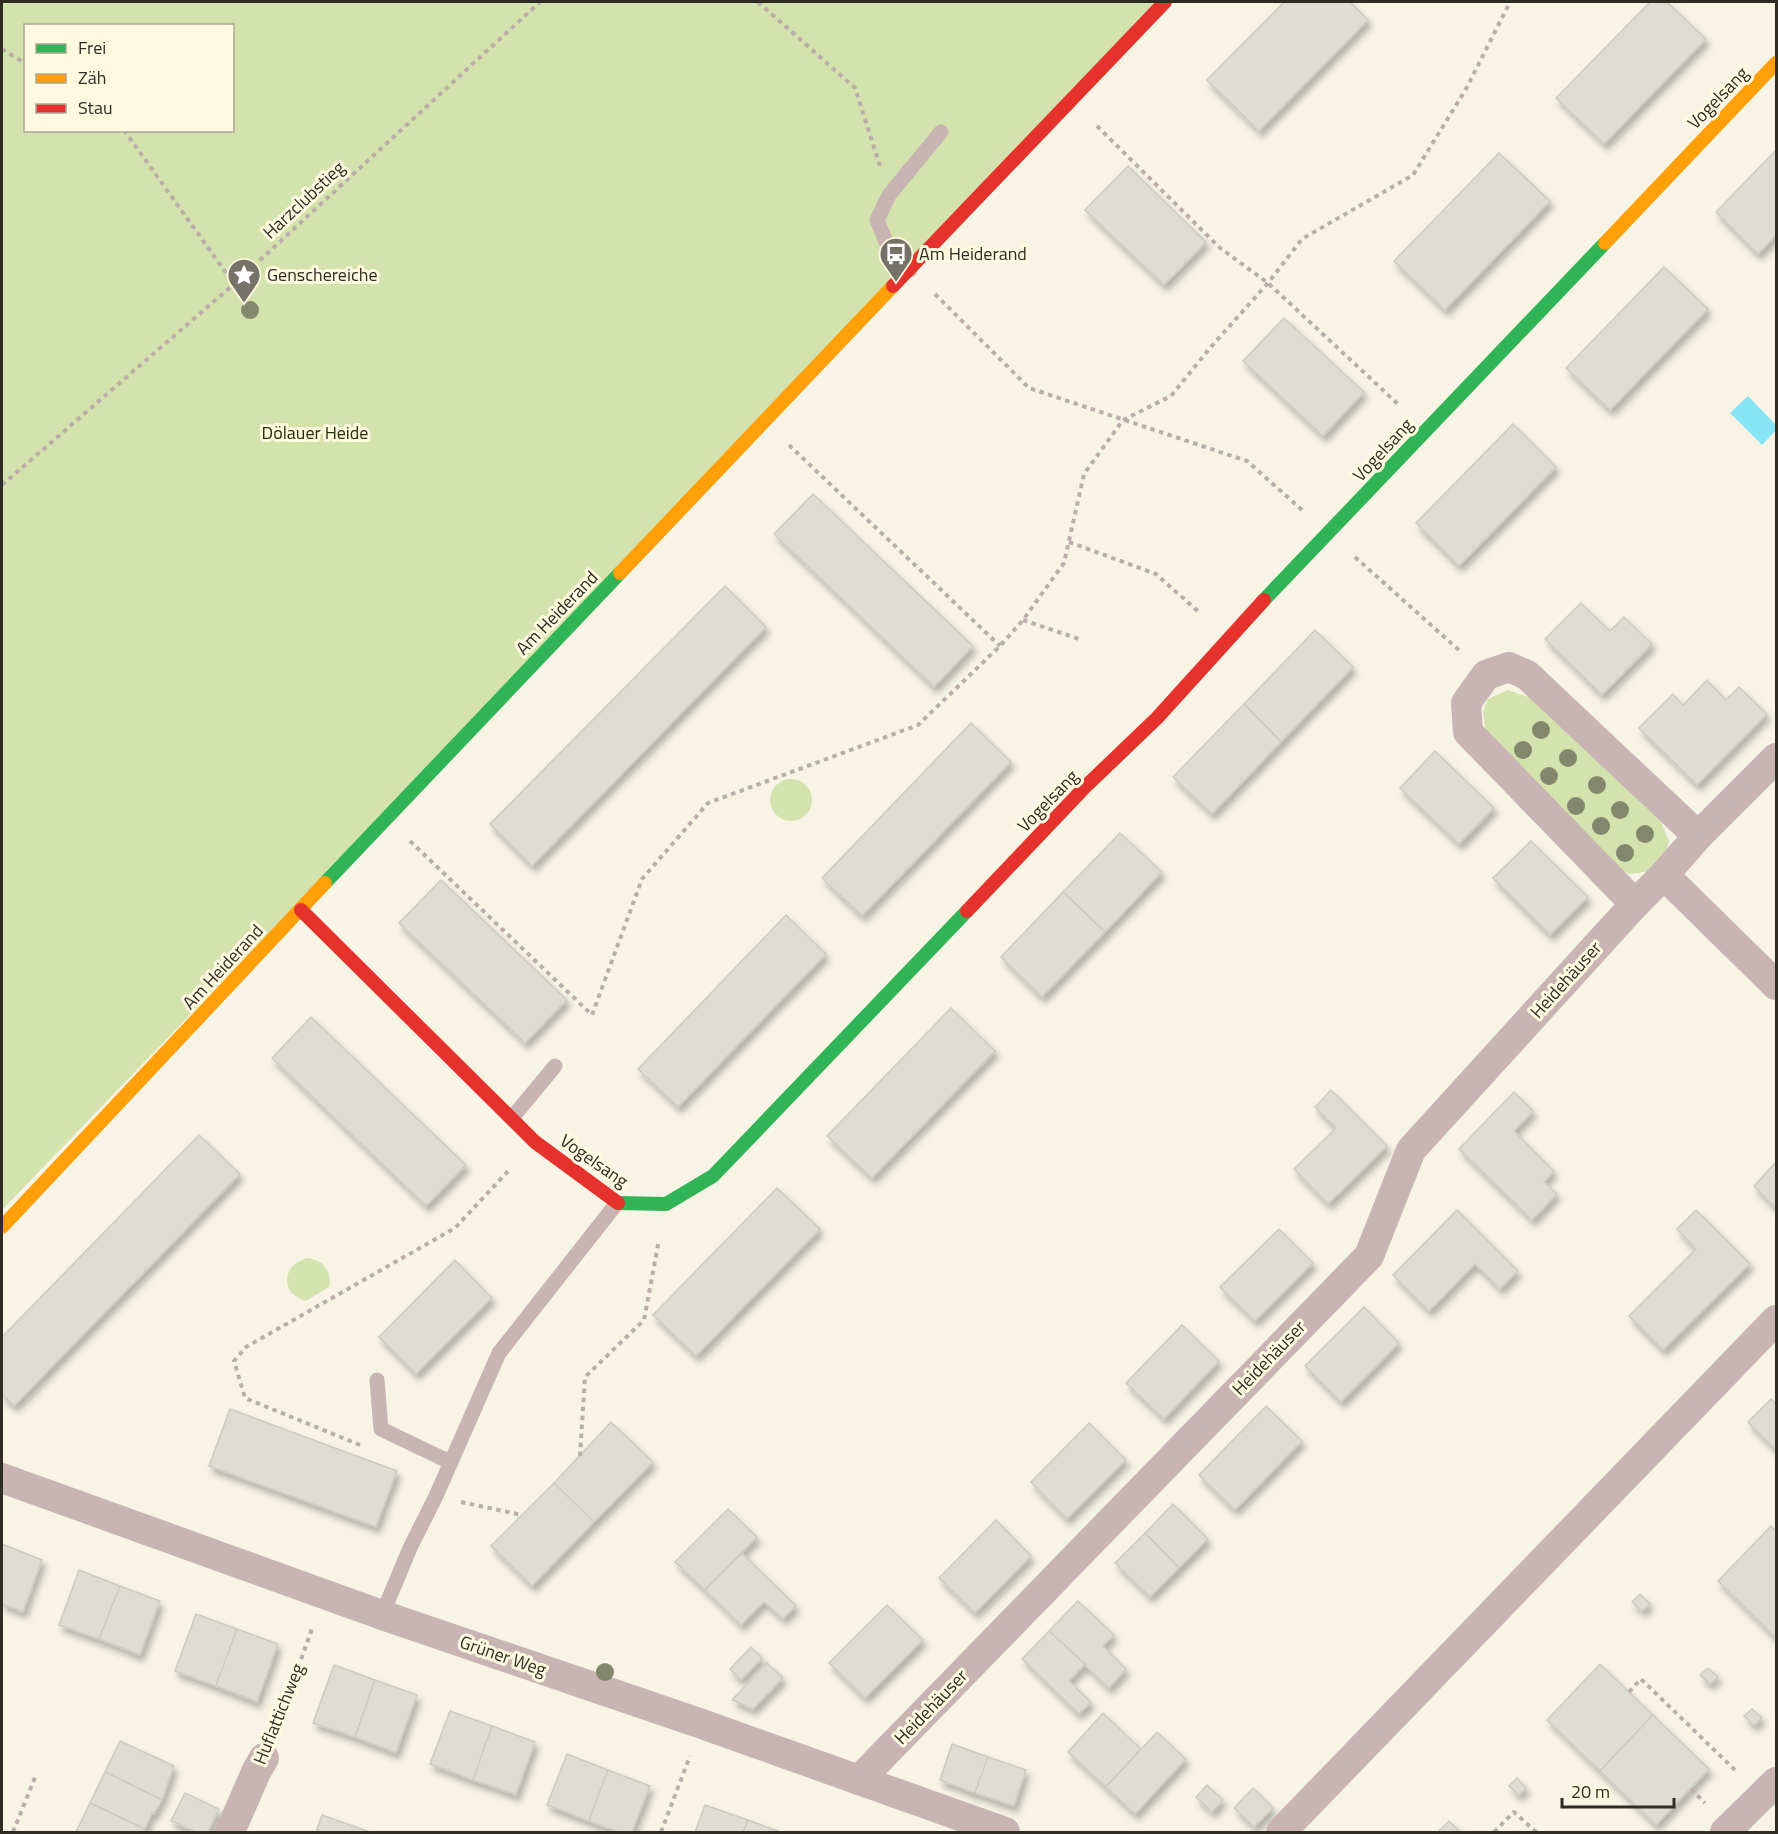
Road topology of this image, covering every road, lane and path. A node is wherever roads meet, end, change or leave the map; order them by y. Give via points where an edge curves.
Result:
1 (540, 2) edge
2 (758, 2) edge
3 (1165, 2) edge
4 (1510, 2) edge
5 (2, 49) edge
6 (24, 63) edge
7 (1776, 63) edge
8 (1071, 99) junction
9 (125, 132) edge
10 (941, 132) dead end
11 (889, 195) junction
12 (910, 270) junction
13 (1268, 283) junction
14 (234, 284) junction
15 (1123, 420) junction
16 (764, 422) junction
17 (1427, 430) junction
18 (2, 485) edge
19 (1329, 534) junction
20 (1069, 542) junction
21 (1023, 620) junction
22 (1228, 638) junction
23 (1082, 640) dead end
24 (1000, 646) junction
25 (1486, 675) junction
26 (1776, 758) edge
27 (386, 818) junction
28 (1698, 836) junction
29 (1664, 875) junction
30 (1635, 904) junction
31 (301, 910) junction
32 (1776, 985) edge
33 (555, 1066) dead end
34 (512, 1118) junction
35 (535, 1142) junction
36 (617, 1203) junction
37 (666, 1204) junction
38 (2, 1227) edge
39 (1776, 1320) edge
40 (377, 1380) dead end
41 (366, 1448) dead end
42 (580, 1456) dead end
43 (450, 1462) junction
44 (2, 1478) edge
45 (435, 1496) junction
46 (522, 1515) dead end
47 (324, 1594) junction
48 (382, 1615) junction
49 (1629, 1692) dead end
50 (702, 1724) junction
51 (264, 1758) joint
52 (36, 1775) dead end
53 (859, 1780) junction
54 (1691, 1789) dead end
55 (1769, 1789) edge
56 (1710, 1807) dead end
57 (13, 1833) edge
58 (230, 1833) edge
59 (661, 1833) edge
60 (1005, 1833) edge
61 (1281, 1833) edge
62 (1494, 1833) edge
63 (1536, 1833) edge
64 (1725, 1833) edge

1 - 14 path, Harzclubstieg
2 - 11 path via 855,88
3 - 8 street, Am Heiderand
4 - 13 path via 1466,89 1413,175 1302,239
5 - 6 path
7 - 17 street, Vogelsang
8 - 12 street, Am Heiderand
8 - 13 path via 1220,248
9 - 14 path
10 - 11 lane
11 - 12 lane via 877,220 885,240
12 - 15 path via 1029,388
12 - 16 street, Am Heiderand
13 - 15 path via 1171,396
13 - 17 path
14 - 18 path, Harzclubstieg
15 - 19 path via 1246,461
15 - 20 path via 1084,474
16 - 24 path
16 - 27 street, Am Heiderand
17 - 19 street, Vogelsang
19 - 22 street, Vogelsang
19 - 25 path
20 - 21 path via 1064,563
20 - 22 path via 1156,574
21 - 23 path
21 - 24 path
22 - 37 street, Vogelsang via 1157,718 1085,787 713,1176
24 - 27 path via 918,725 708,803 642,879 592,1015
25 - 28 street via 1509,667 1527,675
25 - 30 street via 1466,703 1468,732
26 - 28 street, Heidehäuser
27 - 31 street, Am Heiderand
28 - 29 street, Heidehäuser
29 - 30 street, Heidehäuser
29 - 32 street
30 - 53 street, Heidehäuser via 1411,1150 1369,1256
31 - 34 street, Vogelsang
31 - 38 street, Am Heiderand
33 - 34 lane
34 - 35 street, Vogelsang
35 - 36 street, Vogelsang
35 - 41 path via 455,1228 246,1347 234,1361 244,1398
36 - 37 street, Vogelsang
36 - 43 lane via 499,1353
37 - 42 path via 644,1320 585,1377
39 - 61 street
40 - 43 lane via 381,1429
43 - 45 lane
44 - 47 street, Grüner Weg
45 - 46 path
45 - 48 lane
47 - 48 street, Grüner Weg
47 - 51 path, Huflattichweg
48 - 50 street, Grüner Weg
49 - 55 path via 1641,1679
50 - 53 street, Grüner Weg
50 - 59 path
51 - 58 street, Huflattichweg
52 - 57 path
53 - 60 street, Grüner Weg
54 - 56 path
55 - 64 street
62 - 63 path via 1514,1812

